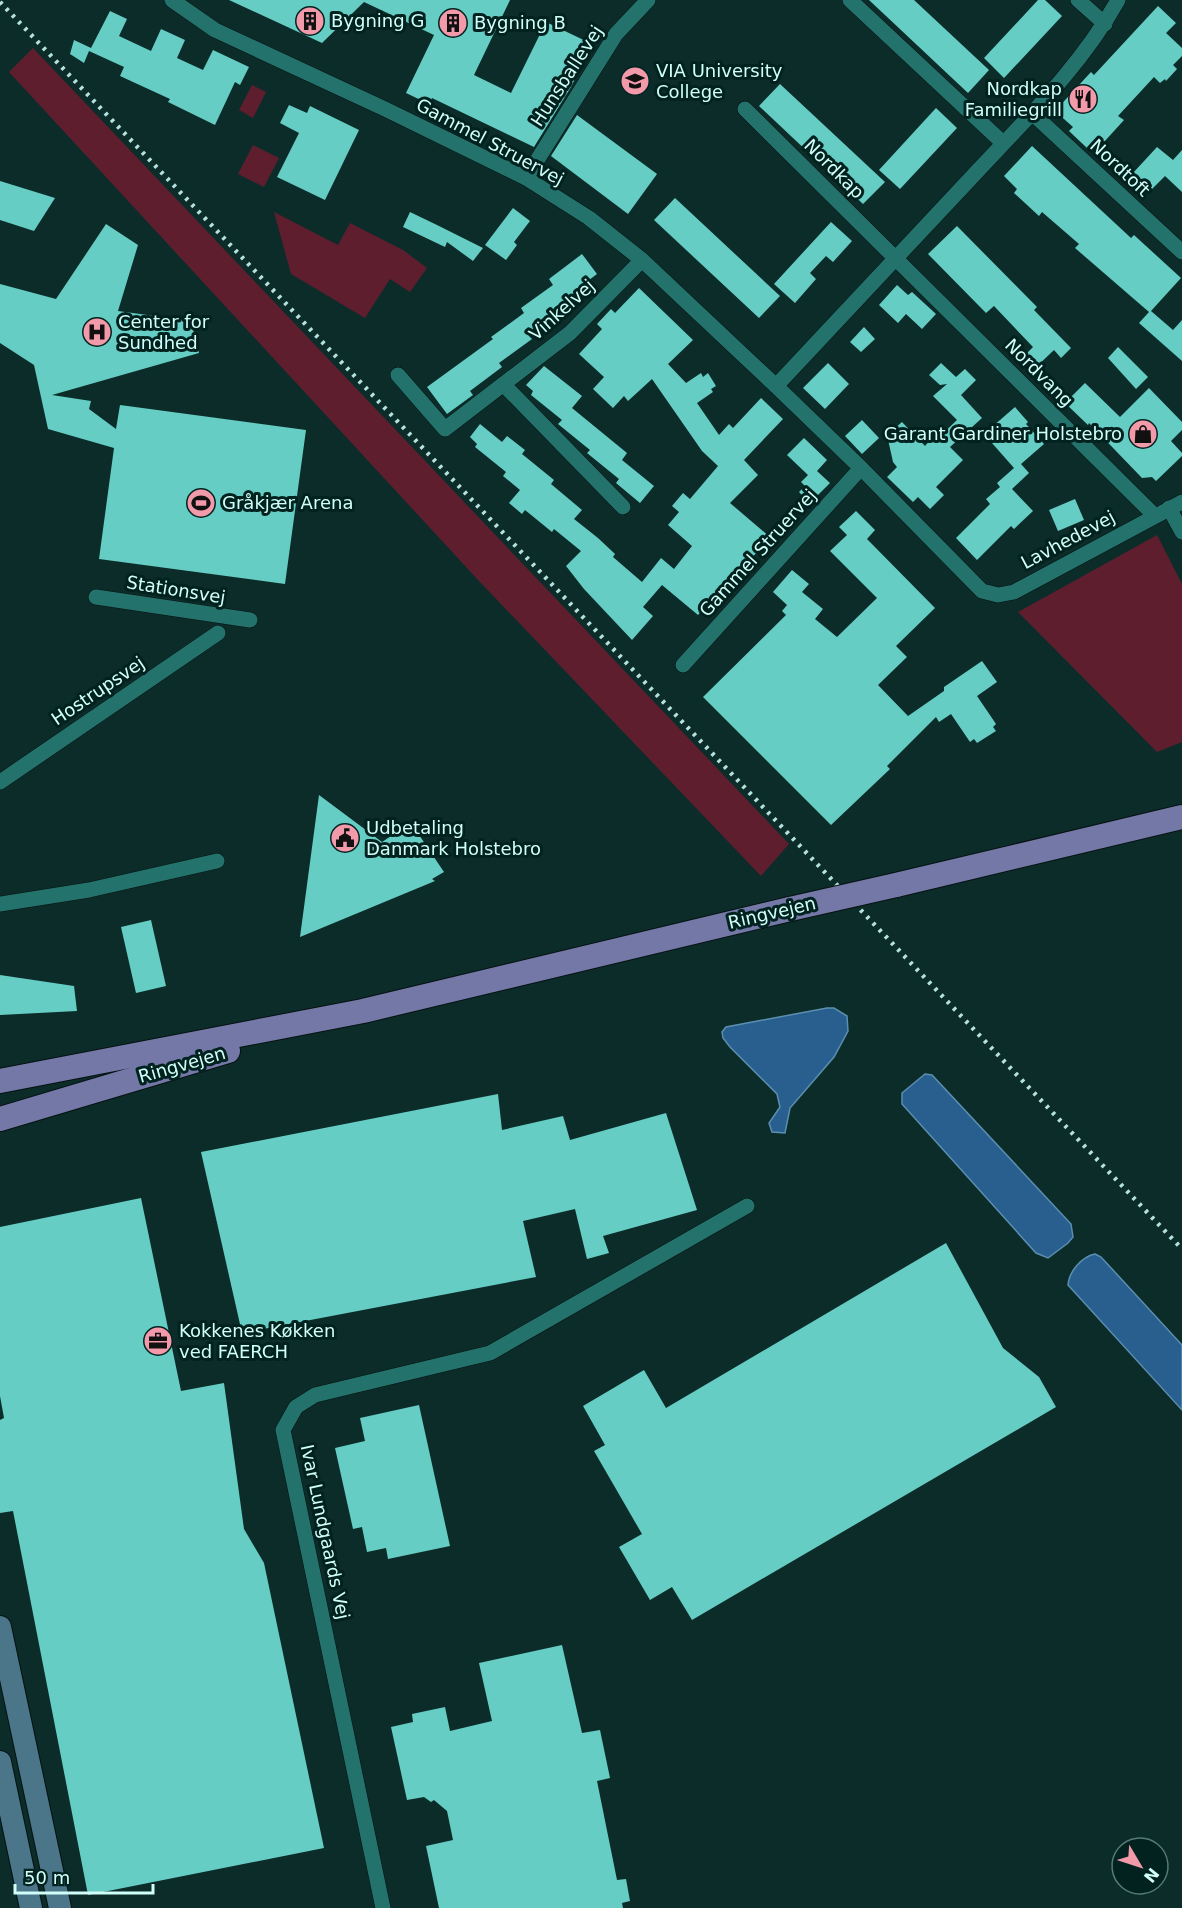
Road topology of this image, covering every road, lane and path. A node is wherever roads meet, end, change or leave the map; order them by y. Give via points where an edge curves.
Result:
1 (172, 0) edge
2 (648, 0) edge
3 (850, 0) edge
4 (1078, 0) edge
5 (1118, 0) edge
6 (1105, 24) junction
7 (746, 109) dead end
8 (1032, 113) junction
9 (1003, 144) junction
10 (525, 178) junction
11 (1182, 252) edge
12 (896, 257) junction
13 (642, 260) junction
14 (398, 375) dead end
15 (504, 384) junction
16 (776, 386) junction
17 (861, 468) junction
18 (1176, 505) edge
19 (623, 507) dead end
20 (1155, 516) junction
21 (1182, 532) edge
22 (982, 591) joint
23 (96, 597) dead end
24 (250, 620) dead end
25 (218, 633) dead end
26 (683, 665) dead end
27 (0, 782) edge
28 (1182, 817) edge
29 (217, 861) dead end
30 (0, 904) edge
31 (363, 1011) junction
32 (0, 1081) edge
33 (0, 1119) edge
34 (747, 1206) dead end
35 (0, 1627) edge
36 (0, 1762) edge
37 (31, 1908) edge
38 (60, 1908) edge
39 (383, 1908) edge

1 - 10 street, Gammel Struervej via 215,30
2 - 10 street, Hunsballevej via 616,34
3 - 9 street
4 - 6 street
5 - 6 street
6 - 8 street
7 - 12 street, Nordkap
8 - 9 street
8 - 11 street, Nordtoft
9 - 12 street
10 - 13 street, Gammel Struervej via 588,218
12 - 16 street
12 - 20 street, Nordvang
13 - 15 street, Vinkelvej via 570,333
13 - 16 street, Gammel Struervej
14 - 15 street, Vinkelvej via 445,429
15 - 19 street
16 - 17 street, Gammel Struervej
17 - 22 street, Gammel Struervej
17 - 26 street, Gammel Struervej
18 - 20 street, Lavhedevej
18 - 21 street, Lavhedevej
20 - 22 street, Lavhedevej via 1014,592 998,595
23 - 24 street, Stationsvej
25 - 27 street, Hostrupsvej
28 - 31 main road, Ringvejen, bridge
29 - 30 street via 89,890
31 - 32 main road, Ringvejen
31 - 33 main road, Ringvejen
34 - 39 street, Ivar Lundgaards Vej via 490,1353 315,1395 296,1407 283,1430
35 - 38 main road
36 - 37 main road

